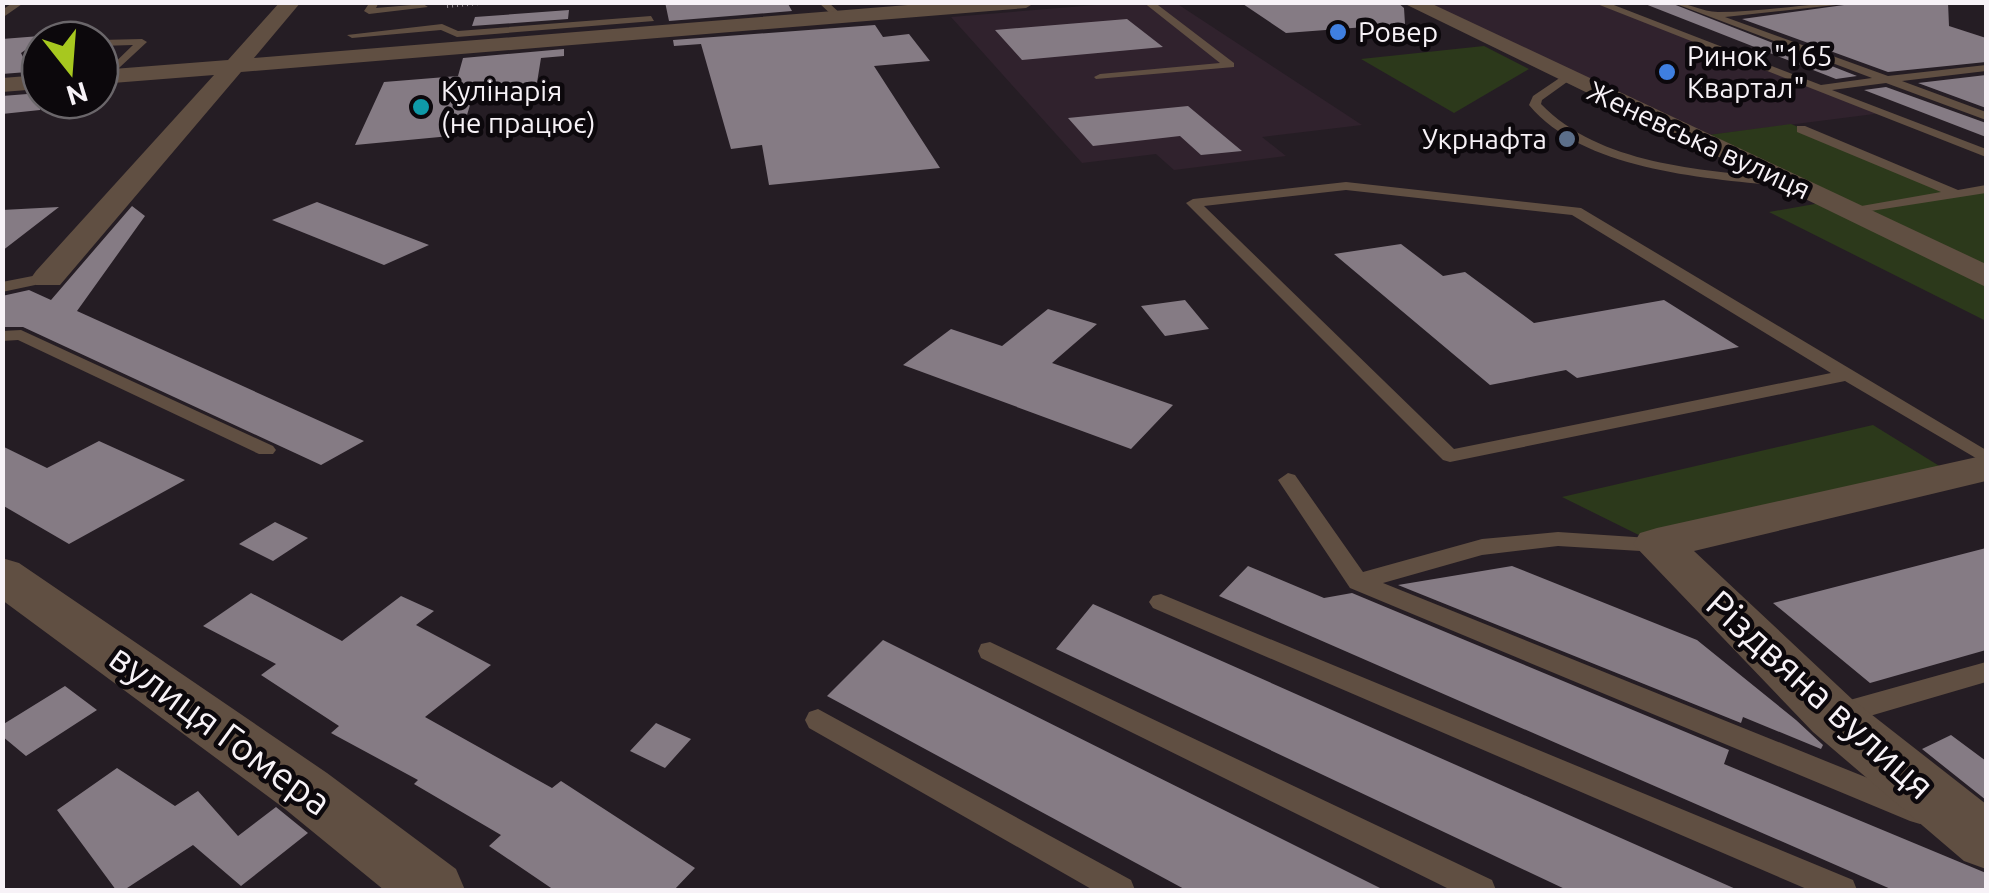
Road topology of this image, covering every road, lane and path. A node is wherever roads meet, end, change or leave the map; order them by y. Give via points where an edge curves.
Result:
1 (22, 2) edge
2 (292, 2) edge
3 (375, 2) edge
4 (491, 2) edge
5 (650, 2) edge
6 (1026, 2) edge
7 (1147, 2) edge
8 (1411, 2) edge
9 (1596, 2) edge
10 (1675, 2) edge
11 (1795, 2) edge
12 (1859, 2) edge
13 (1809, 7) junction
14 (423, 8) joint
15 (830, 10) edge
16 (2, 15) edge
17 (1712, 16) junction
18 (1646, 22) junction
19 (653, 25) junction
20 (352, 34) dead end
21 (120, 43) edge
22 (120, 62) edge
23 (238, 66) junction
24 (1986, 68) edge
25 (120, 76) edge
26 (1100, 77) dead end
27 (1568, 78) junction
28 (1886, 80) junction
29 (1818, 88) junction
30 (1986, 116) edge
31 (1801, 129) dead end
32 (1986, 152) edge
33 (1789, 183) junction
34 (1986, 190) edge
35 (1957, 194) junction
36 (1850, 212) junction
37 (1974, 263) edge
38 (1986, 277) edge
39 (48, 278) joint
40 (2, 286) edge
41 (2, 336) edge
42 (1851, 374) junction
43 (266, 450) dead end
44 (1986, 458) edge
45 (1986, 468) edge
46 (1288, 480) dead end
47 (1657, 544) junction
48 (2, 575) edge
49 (1358, 582) junction
50 (1161, 602) dead end
51 (990, 651) dead end
52 (1986, 672) edge
53 (1833, 716) junction
54 (818, 720) dead end
55 (1984, 839) edge
56 (433, 890) edge
57 (1120, 890) edge
58 (1480, 890) edge
59 (1842, 890) edge

1 - 16 lane
2 - 23 street
3 - 14 lane via 369,12
4 - 14 path
5 - 19 lane
6 - 15 street
7 - 26 lane via 1230,65
8 - 27 street, Женевська вулиця
9 - 18 lane
10 - 17 lane
11 - 13 lane
12 - 13 lane
13 - 17 lane
15 - 19 street
17 - 18 lane
17 - 28 lane
18 - 29 lane
19 - 20 lane
19 - 23 street
21 - 22 lane via 142,42
23 - 25 street
23 - 39 street
24 - 28 lane
27 - 33 street, Женевська вулиця
27 - 33 lane via 1535,105 1552,124 1591,144 1683,168
28 - 29 lane
28 - 30 lane
29 - 32 lane
31 - 35 lane
33 - 36 street, Женевська вулиця
34 - 35 lane
35 - 36 lane
36 - 37 street, Женевська вулиця
37 - 38 street, Женевська вулиця
39 - 40 lane
41 - 43 lane via 21,335
42 - 42 lane via 1576,210 1346,186 1193,203 1450,456
42 - 44 lane
45 - 47 street
46 - 49 lane
47 - 49 lane via 1558,539 1482,547
47 - 53 street, Різдвяна вулиця
48 - 56 street, вулиця Гомера via 306,790
49 - 55 lane
50 - 59 lane
51 - 58 lane
52 - 53 lane
53 - 55 street, Різдвяна вулиця
54 - 57 lane

